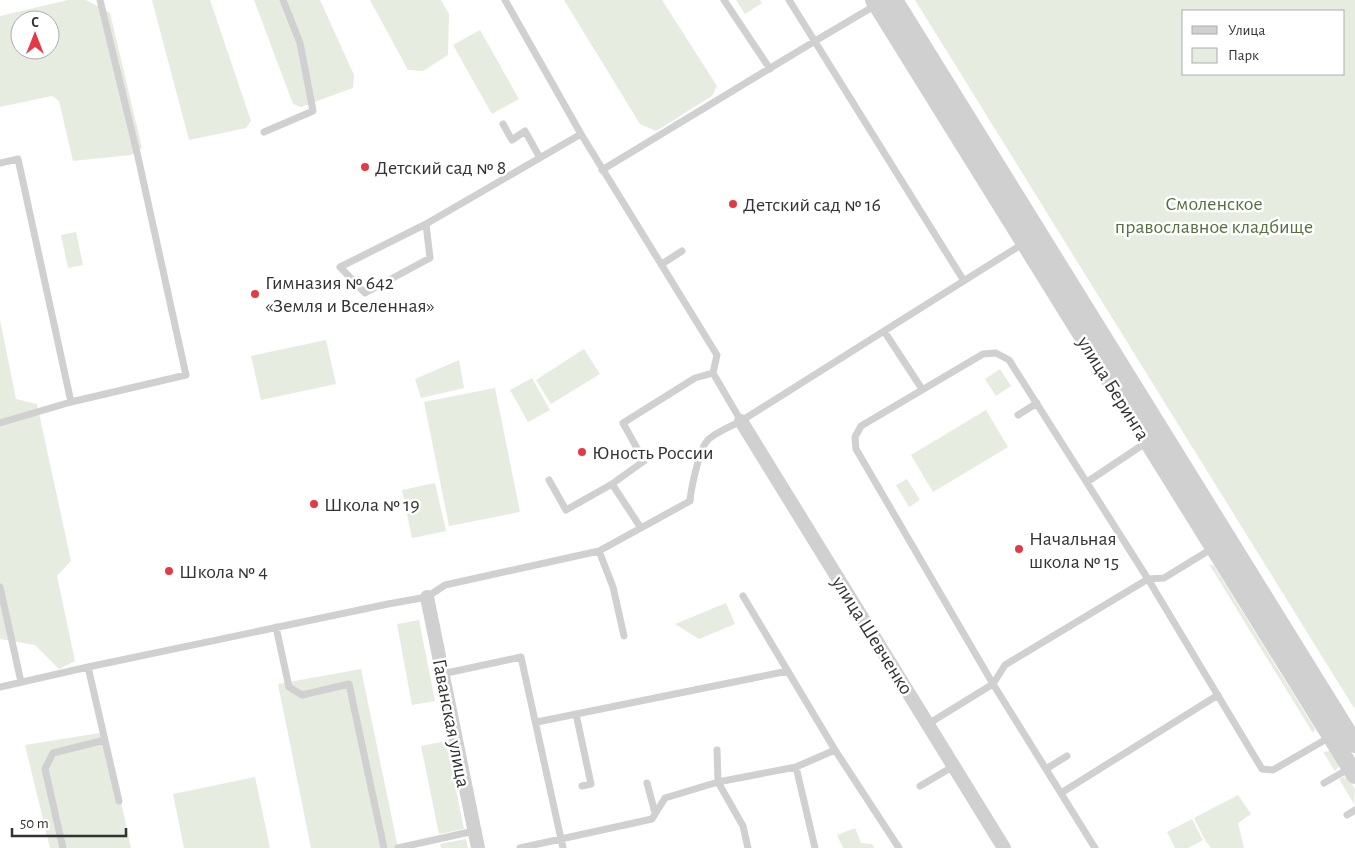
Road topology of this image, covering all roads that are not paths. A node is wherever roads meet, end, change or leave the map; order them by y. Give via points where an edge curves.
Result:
1 (100, 0) edge
2 (283, 0) edge
3 (505, 0) edge
4 (724, 0) edge
5 (790, 0) edge
6 (882, 1) edge
7 (815, 40) junction
8 (770, 68) junction
9 (503, 124) dead end
10 (264, 132) dead end
11 (580, 134) junction
12 (540, 158) junction
13 (0, 163) edge
14 (602, 170) junction
15 (426, 224) junction
16 (1031, 238) junction
17 (682, 251) dead end
18 (662, 264) junction
19 (964, 281) junction
20 (884, 331) junction
21 (713, 373) junction
22 (922, 389) junction
23 (71, 402) junction
24 (1037, 403) junction
25 (1018, 415) dead end
26 (741, 421) junction
27 (0, 423) edge
28 (1155, 437) junction
29 (549, 480) dead end
30 (1087, 482) junction
31 (612, 484) junction
32 (641, 528) junction
33 (1220, 543) junction
34 (599, 551) junction
35 (1148, 579) junction
36 (0, 587) edge
37 (742, 596) dead end
38 (427, 598) junction
39 (276, 627) junction
40 (624, 636) dead end
41 (88, 666) junction
42 (788, 671) junction
43 (442, 674) junction
44 (21, 682) junction
45 (993, 684) junction
46 (0, 687) edge
47 (1218, 695) junction
48 (576, 714) junction
49 (537, 722) junction
50 (928, 724) junction
51 (1338, 732) junction
52 (105, 740) junction
53 (1355, 744) edge
54 (717, 750) dead end
55 (835, 750) junction
56 (1067, 756) dead end
57 (954, 766) junction
58 (796, 767) junction
59 (1046, 769) junction
60 (1353, 769) edge
61 (718, 782) junction
62 (648, 783) dead end
63 (1324, 783) dead end
64 (582, 786) dead end
65 (920, 786) dead end
66 (1061, 793) junction
67 (119, 801) dead end
68 (1355, 810) edge
69 (655, 813) junction
70 (1348, 815) dead end
71 (474, 831) junction
72 (562, 838) junction
73 (62, 848) edge
74 (384, 848) edge
75 (398, 848) edge
76 (478, 848) edge
77 (520, 848) edge
78 (563, 848) edge
79 (748, 848) edge
80 (815, 848) edge
81 (898, 848) edge
82 (1004, 848) edge
83 (1095, 848) edge

1 - 23 lane via 186,375
2 - 10 lane via 300,43 313,111
3 - 11 lane
4 - 8 lane
5 - 7 lane
6 - 7 lane
6 - 16 street, улица Беринга
7 - 8 lane
7 - 19 lane
8 - 14 lane
9 - 12 lane via 512,140 525,131
11 - 12 lane
11 - 14 lane
12 - 15 lane
13 - 23 lane via 18,160
14 - 18 lane
15 - 15 lane via 349,263 340,267 365,293 430,258
16 - 19 lane
16 - 28 street, улица Беринга
17 - 18 lane
18 - 21 lane via 717,355
19 - 20 lane
20 - 22 lane
20 - 26 lane
21 - 26 lane
21 - 31 lane via 695,378 623,423 644,461
22 - 24 lane via 983,354 996,353 1009,360
22 - 45 lane via 861,426 855,437 856,449
23 - 27 lane
24 - 25 lane
24 - 30 lane
26 - 32 lane via 707,440 690,502
26 - 50 street, улица Шевченко
28 - 30 lane
28 - 33 street, улица Беринга
29 - 31 lane via 566,510
30 - 35 lane
31 - 32 lane
32 - 34 lane
33 - 35 lane via 1164,578
33 - 51 street, улица Беринга
34 - 38 lane via 445,585
34 - 40 lane via 613,586
35 - 45 lane via 1005,665
35 - 47 lane
36 - 44 lane
37 - 42 lane
38 - 39 lane
38 - 43 street, Гаванская улица
39 - 41 lane
39 - 74 lane via 289,687 302,695 350,684
41 - 44 lane
41 - 52 lane
42 - 48 lane
42 - 55 lane
43 - 49 lane via 521,657
43 - 71 street, Гаванская улица
44 - 46 lane
45 - 50 lane
45 - 59 lane
47 - 51 lane via 1262,769 1273,770
47 - 66 lane
48 - 49 lane
48 - 64 lane via 591,784
49 - 72 lane
50 - 57 street, улица Шевченко
51 - 53 street, улица Беринга
51 - 60 street, улица Беринга
52 - 67 lane
52 - 73 lane via 53,753 45,769
54 - 61 lane
55 - 58 lane
55 - 81 lane
56 - 59 lane
57 - 65 lane
57 - 82 street, улица Шевченко
58 - 61 lane
58 - 80 lane
59 - 66 lane
60 - 63 lane
61 - 69 lane via 665,798
61 - 79 lane via 744,826
62 - 69 lane
66 - 83 lane
68 - 70 lane
69 - 72 lane via 652,819
71 - 75 lane
71 - 76 street, Гаванская улица
72 - 77 lane
72 - 78 lane

